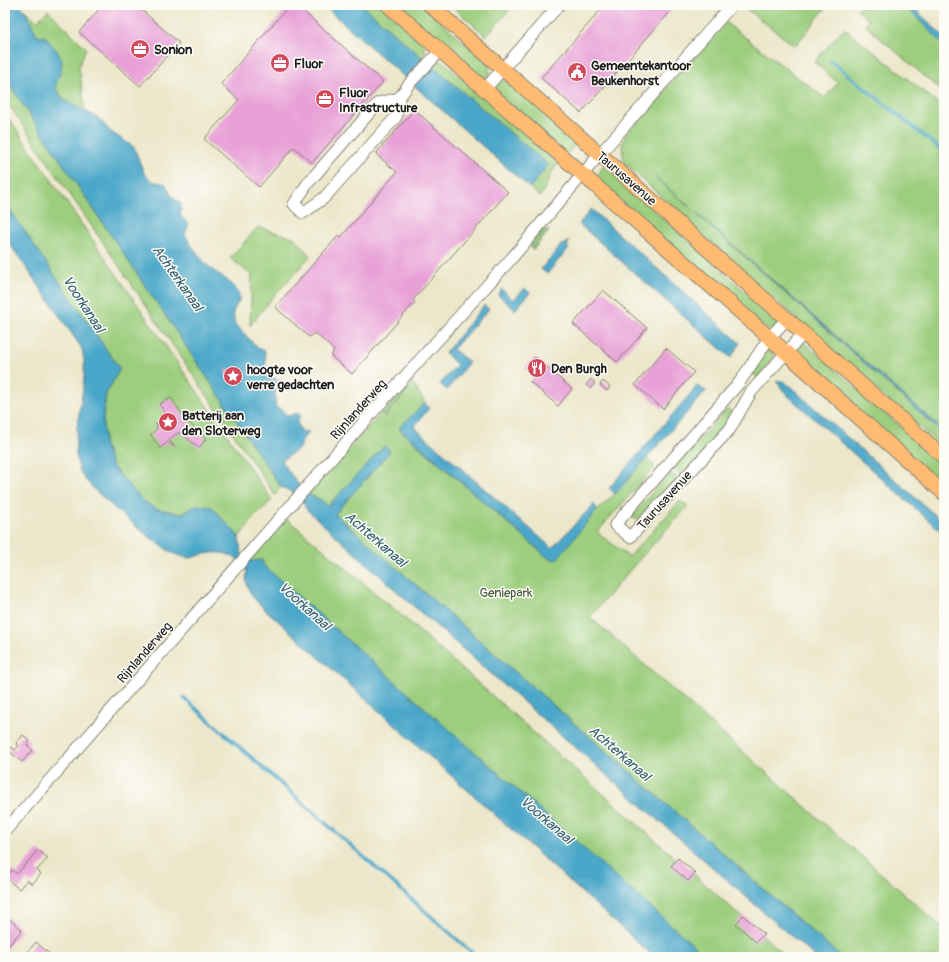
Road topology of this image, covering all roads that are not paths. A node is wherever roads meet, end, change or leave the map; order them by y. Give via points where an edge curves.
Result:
1 (388, 5) edge
2 (430, 5) edge
3 (559, 5) edge
4 (731, 6) edge
5 (440, 51) junction
6 (503, 70) junction
7 (484, 90) junction
8 (398, 98) junction
9 (599, 155) junction
10 (582, 176) junction
11 (787, 319) junction
12 (803, 334) junction
13 (769, 338) junction
14 (786, 352) junction
15 (944, 457) edge
16 (944, 493) edge
17 (5, 831) edge

1 - 5 main road
2 - 6 main road, Taurusavenue
3 - 6 street
4 - 9 street, Rijnlanderweg
5 - 7 main road
5 - 8 street
6 - 7 street
6 - 9 main road, Taurusavenue
7 - 10 main road
8 - 8 street via 378,103 308,183 294,204 303,213 324,198 396,117
9 - 10 street, Rijnlanderweg
9 - 11 main road, Taurusavenue
10 - 13 main road
10 - 17 street, Rijnlanderweg
11 - 12 main road, Taurusavenue
11 - 13 street, Taurusavenue
12 - 14 street, Taurusavenue
12 - 15 main road, Taurusavenue
13 - 14 main road
13 - 14 street, Taurusavenue via 739,383 615,525 630,537 730,429 751,392
14 - 16 main road

